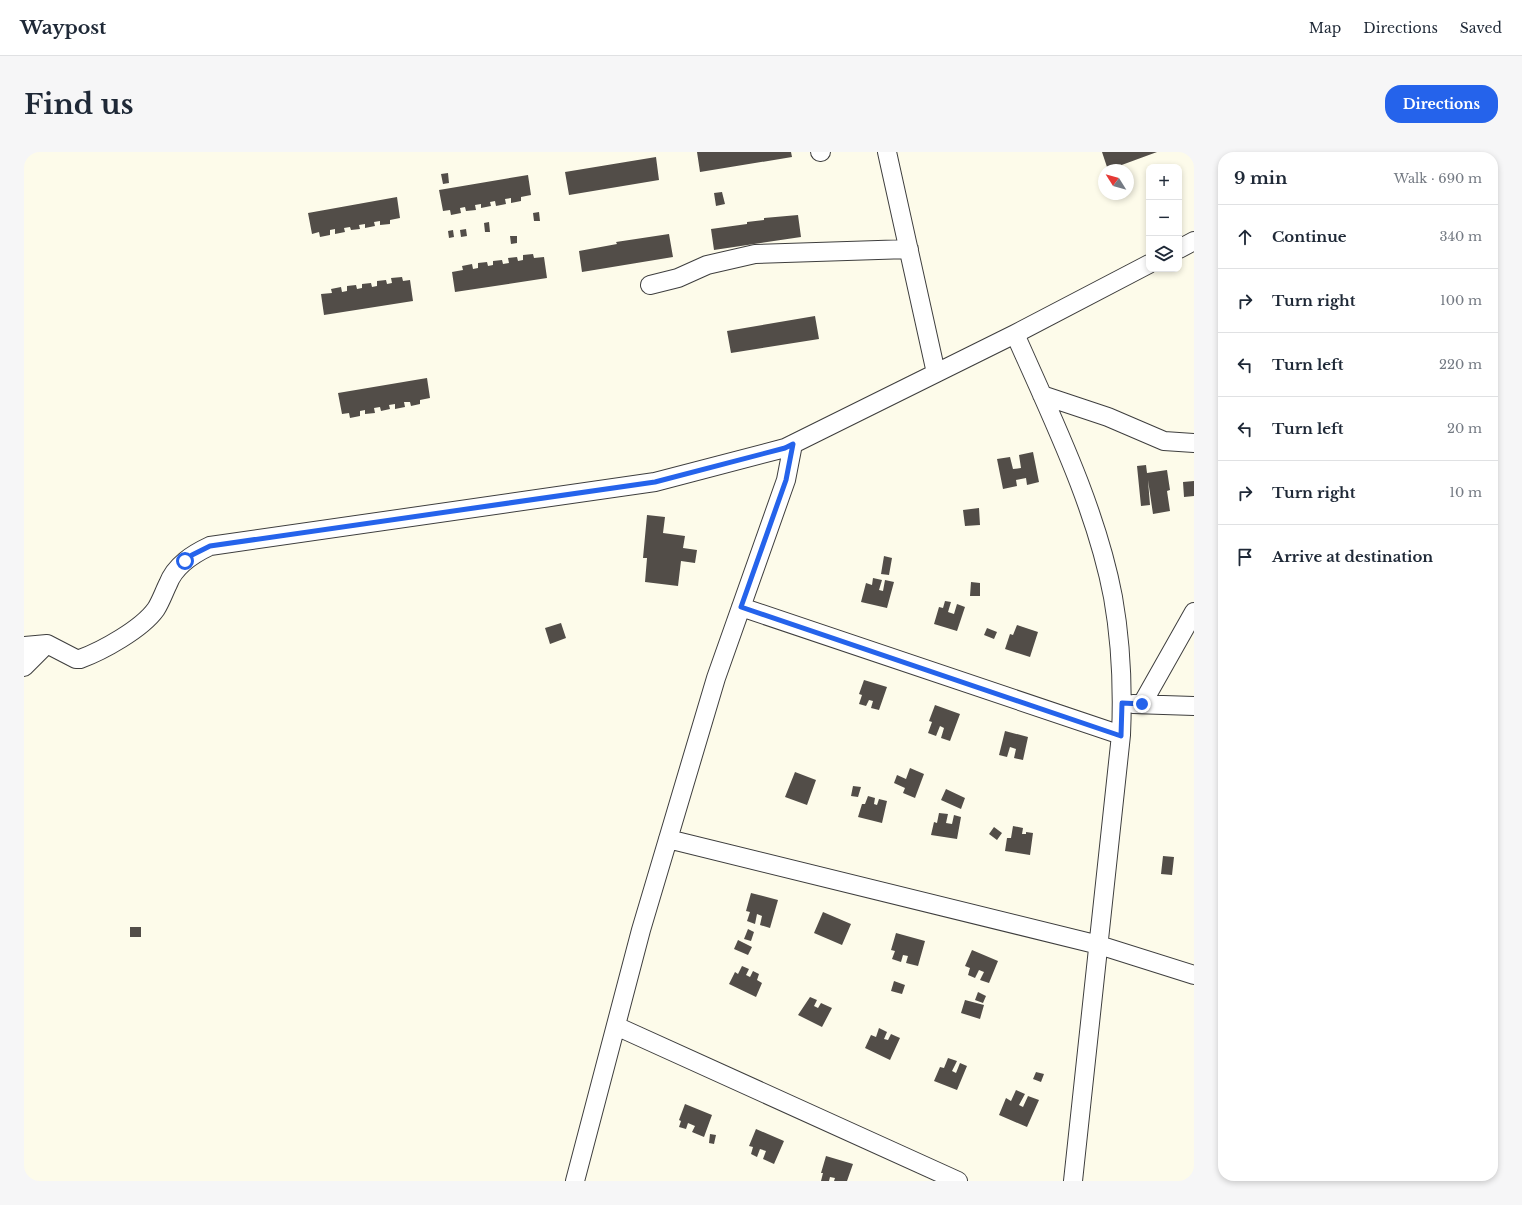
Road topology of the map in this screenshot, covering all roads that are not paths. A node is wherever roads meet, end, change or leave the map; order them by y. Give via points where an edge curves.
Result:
1 (887, 152) edge
2 (1194, 241) edge
3 (1182, 247) edge
4 (909, 249) junction
5 (1146, 266) edge
6 (650, 285) dead end
7 (1015, 334) junction
8 (936, 373) junction
9 (1042, 395) junction
10 (1194, 443) edge
11 (793, 444) junction
12 (741, 607) junction
13 (1194, 612) edge
14 (26, 644) edge
15 (47, 644) junction
16 (24, 667) edge
17 (1122, 703) junction
18 (1142, 704) junction
19 (1194, 706) edge
20 (1121, 736) junction
21 (668, 838) junction
22 (1099, 945) junction
23 (1194, 976) edge
24 (616, 1026) junction
25 (576, 1181) edge
26 (958, 1181) edge
27 (1073, 1181) edge

1 - 4 street
2 - 3 street
4 - 6 street via 755,254 707,265 678,278
4 - 8 street
5 - 7 street
7 - 8 street
7 - 9 street
8 - 11 street
9 - 10 street via 1108,417 1164,441
9 - 17 street via 1064,445 1098,536 1107,568 1118,634
11 - 12 street via 786,480
11 - 15 street via 655,482 210,546 185,561 171,577 156,610 125,636 80,659
12 - 20 street
12 - 21 street via 716,678
13 - 18 street
14 - 15 street
15 - 16 street
17 - 18 street
17 - 20 street
18 - 19 street
20 - 22 street
21 - 22 street
21 - 24 street
22 - 23 street
22 - 27 street
24 - 25 street
24 - 26 street

